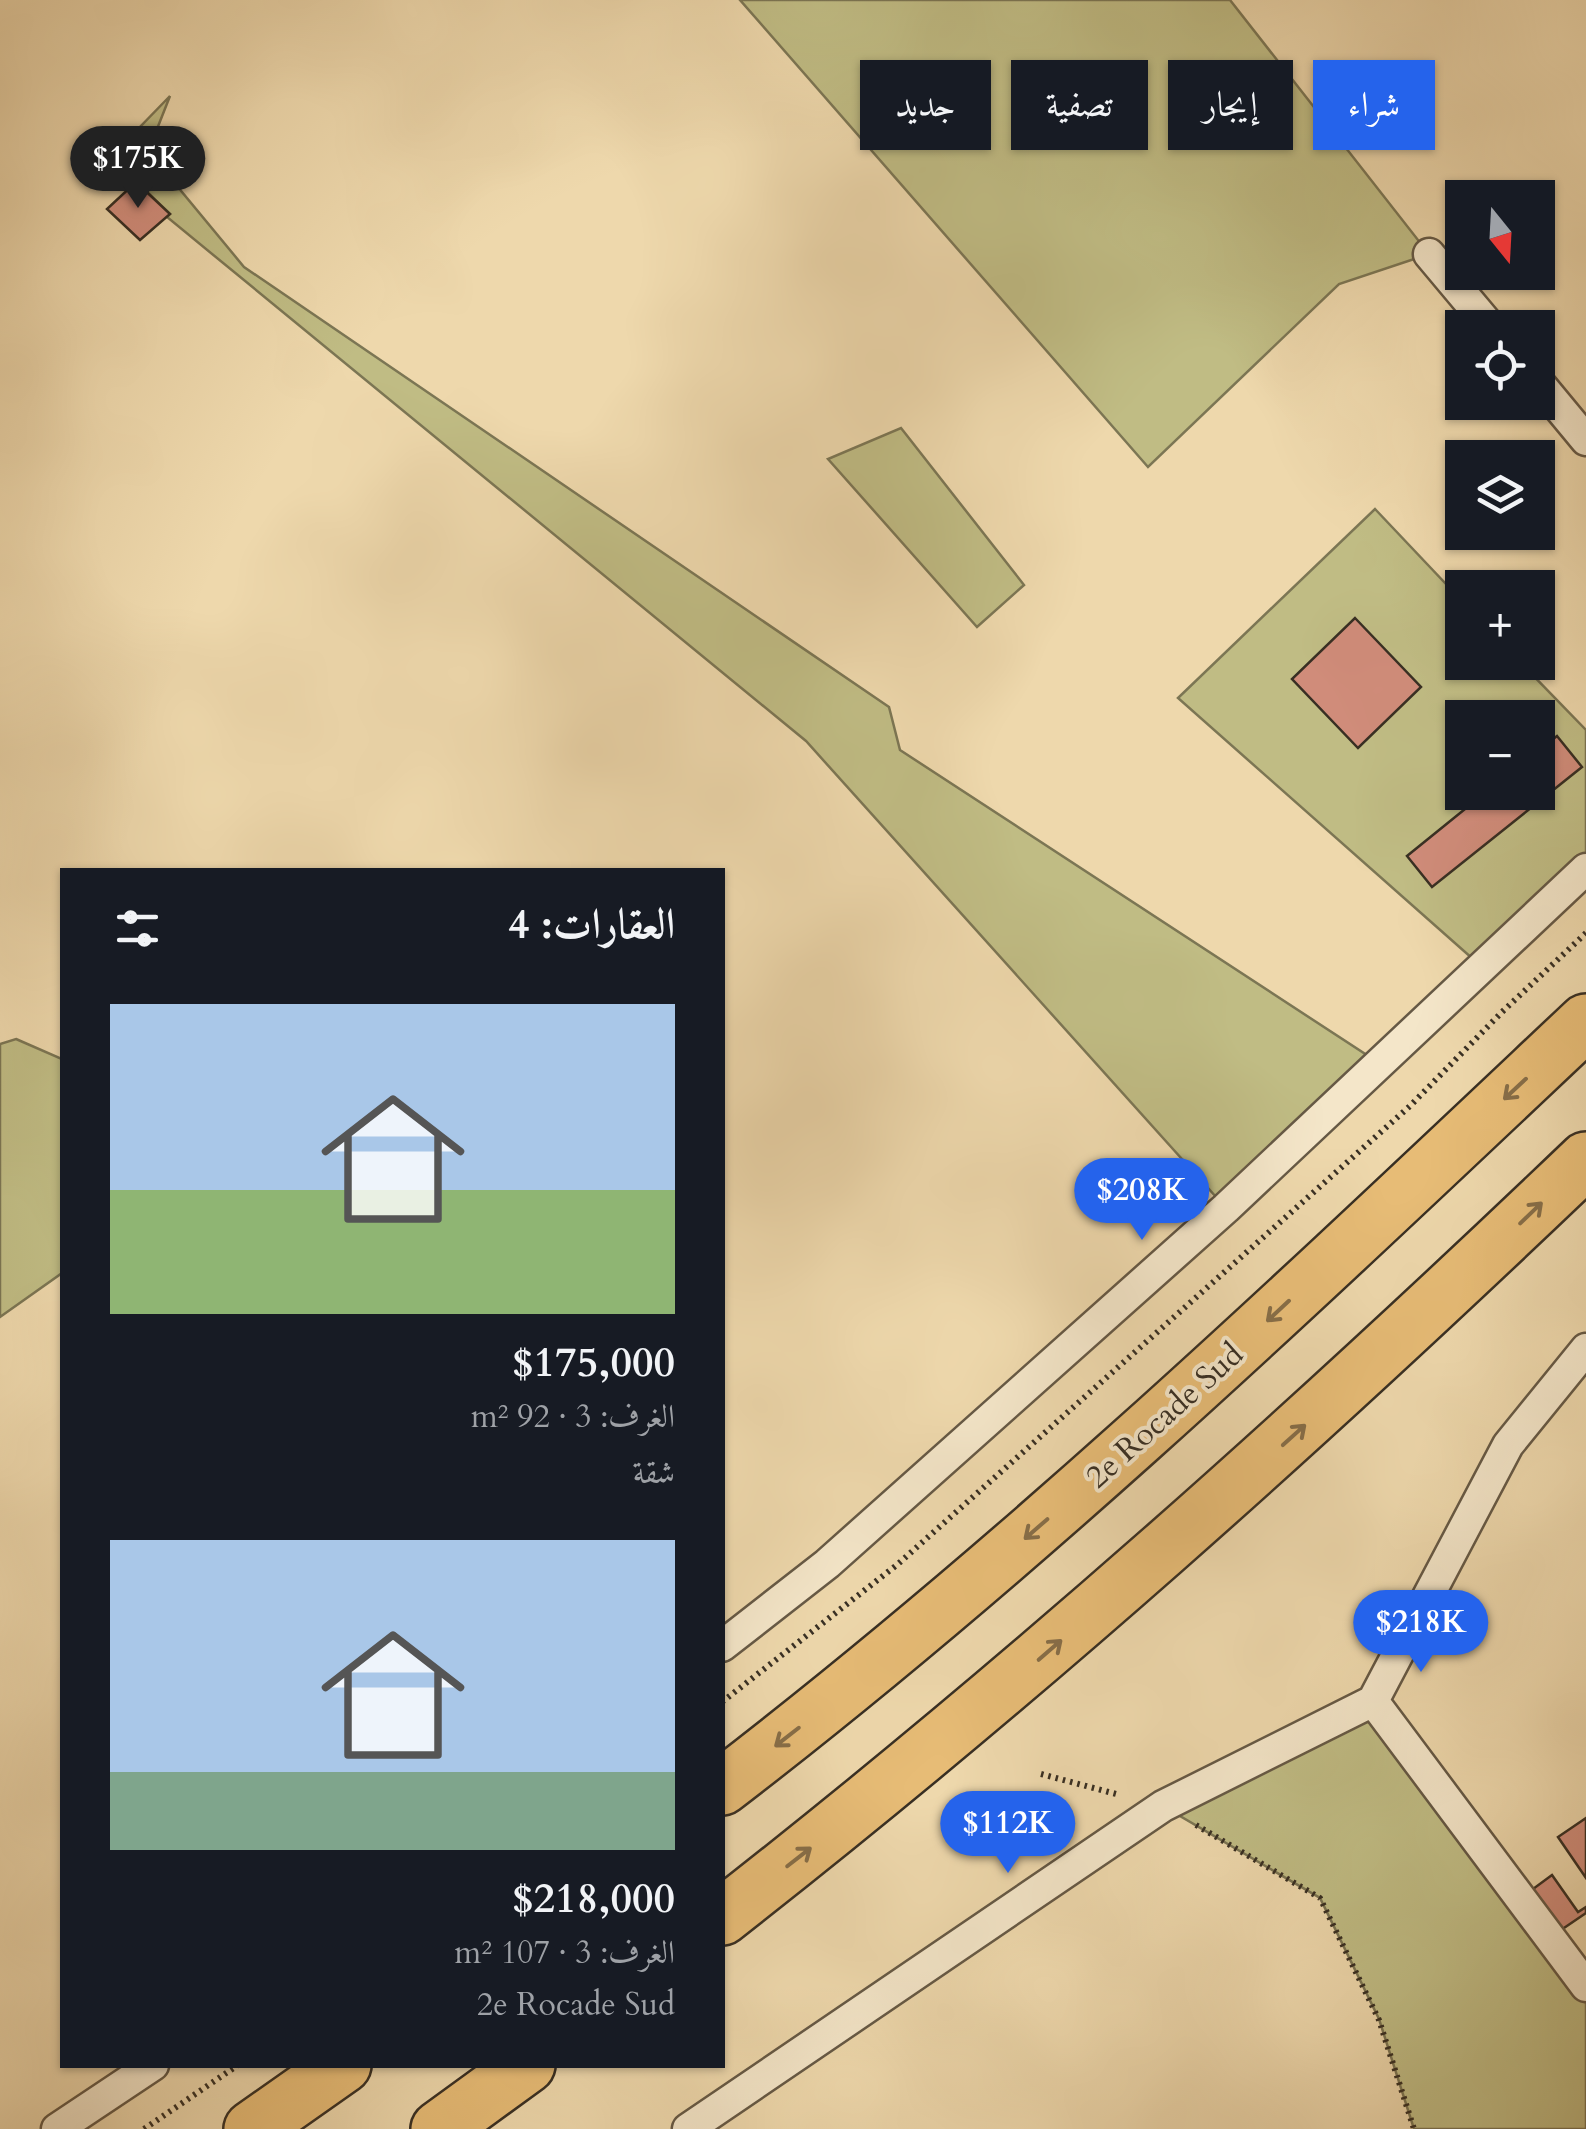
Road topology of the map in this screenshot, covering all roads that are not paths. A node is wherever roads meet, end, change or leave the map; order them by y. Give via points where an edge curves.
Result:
1 (1430, 254) dead end
2 (1477, 310) edge
3 (1555, 403) edge
4 (1586, 440) edge
5 (1586, 869) edge
6 (1586, 1022) edge
7 (1586, 1160) edge
8 (1586, 1348) edge
9 (725, 1644) edge
10 (1373, 1702) junction
11 (725, 1785) edge
12 (725, 1915) edge
13 (1586, 1986) edge
14 (148, 2068) edge
15 (339, 2068) edge
16 (523, 2068) edge
17 (57, 2129) edge
18 (252, 2129) edge
19 (439, 2129) edge
20 (688, 2129) edge

1 - 2 street
3 - 4 street
5 - 9 street via 1226,1208 827,1564
6 -> 11 highway, 2e Rocade Sud via 1140,1440 850,1688
12 -> 7 highway via 866,1805 1181,1536
8 - 10 street via 1508,1445
10 - 13 street
10 - 20 street via 1163,1806
14 - 17 street
15 - 18 highway
16 - 19 highway

